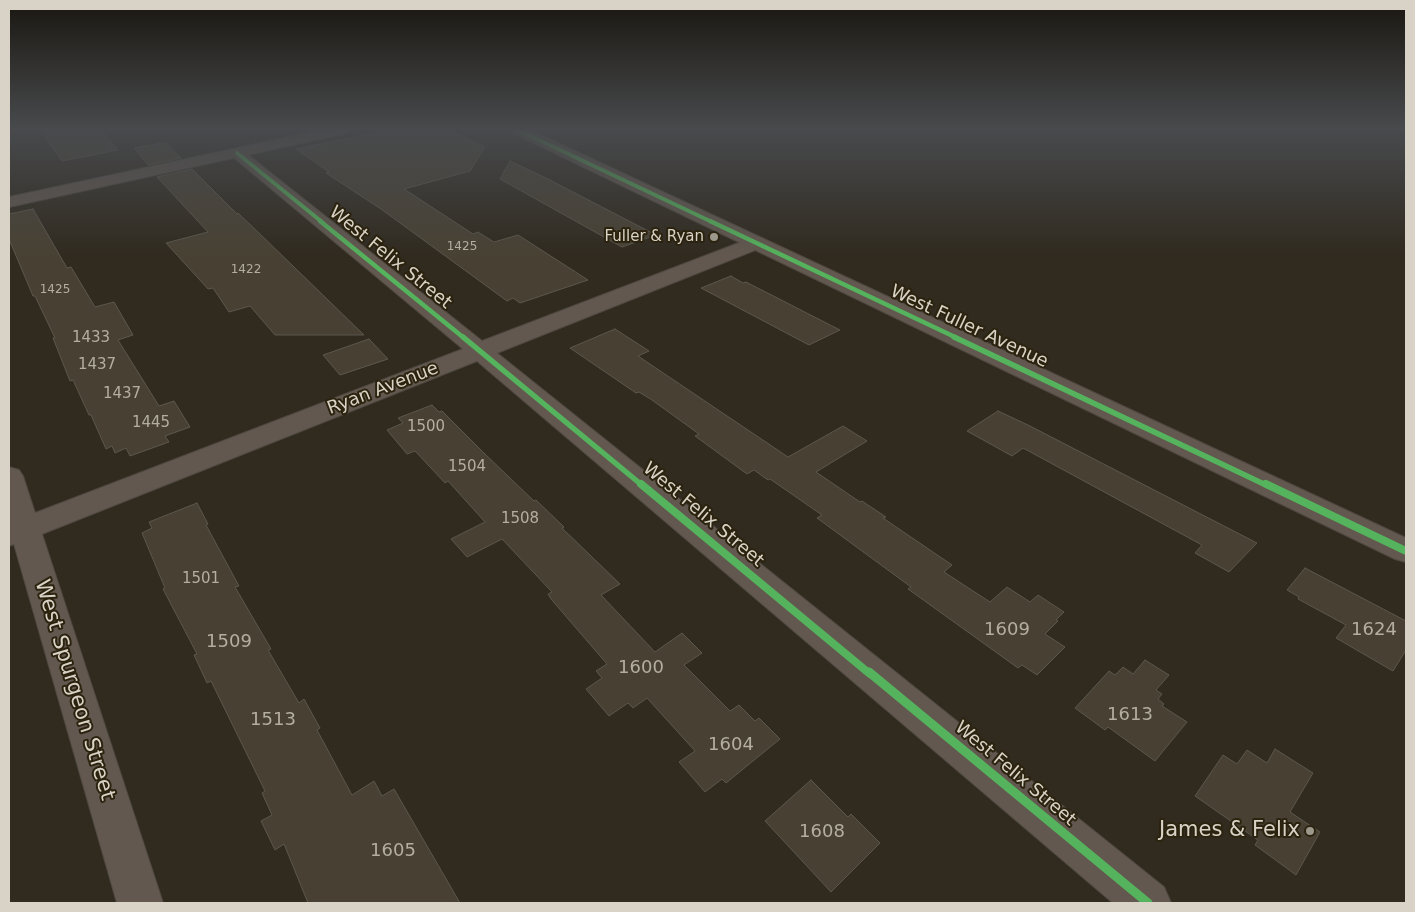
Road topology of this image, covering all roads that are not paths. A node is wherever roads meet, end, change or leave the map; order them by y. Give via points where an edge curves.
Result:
1 (146, 173) edge
2 (261, 173) edge
3 (608, 173) edge
4 (9, 202) edge
5 (756, 243) junction
6 (480, 351) junction
7 (9, 476) edge
8 (17, 532) edge
9 (1406, 551) edge
10 (140, 903) edge
11 (1148, 903) edge

1 - 4 street
2 - 6 street, West Felix Street
3 - 5 street, West Fuller Avenue
5 - 6 street, Ryan Avenue
5 - 9 street, West Fuller Avenue
6 - 8 street, Ryan Avenue
6 - 11 street, West Felix Street
7 - 8 street, West Spurgeon Street
8 - 10 street, West Spurgeon Street

